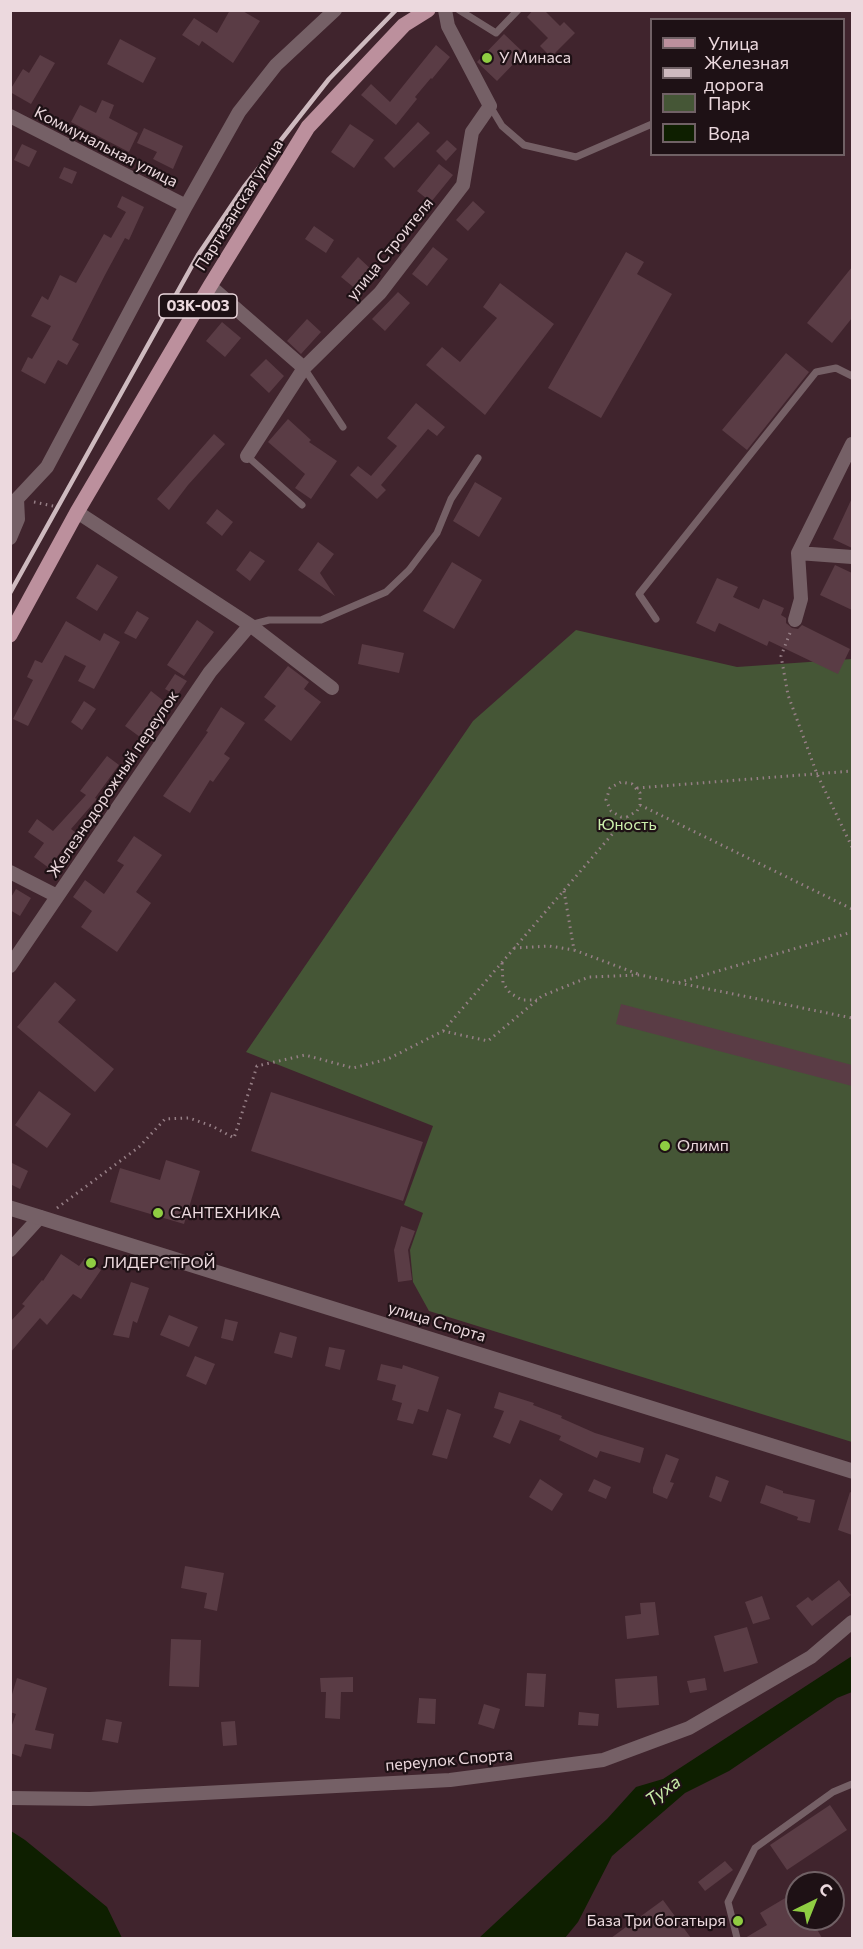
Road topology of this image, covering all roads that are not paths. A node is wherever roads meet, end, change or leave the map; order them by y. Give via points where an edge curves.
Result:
1 (335, 10) edge
2 (428, 10) edge
3 (445, 10) edge
4 (459, 10) edge
5 (518, 10) edge
6 (490, 106) junction
7 (10, 116) edge
8 (650, 124) edge
9 (186, 206) junction
10 (210, 286) junction
11 (304, 368) junction
12 (852, 376) edge
13 (343, 427) dead end
14 (852, 444) edge
15 (247, 456) joint
16 (478, 458) dead end
17 (14, 498) edge
18 (302, 506) dead end
19 (76, 512) junction
20 (10, 538) edge
21 (798, 553) junction
22 (852, 557) edge
23 (656, 619) dead end
24 (795, 620) road end
25 (250, 626) junction
26 (10, 635) edge
27 (332, 688) dead end
28 (10, 872) edge
29 (57, 896) junction
30 (10, 966) edge
31 (10, 1208) edge
32 (40, 1217) junction
33 (10, 1250) edge
34 (852, 1471) edge
35 (852, 1622) edge
36 (852, 1784) edge
37 (10, 1798) edge
38 (737, 1938) edge

1 - 9 street via 276,65 239,112
2 - 10 main road, Партизанская улица / 03К-003 via 404,25 308,127
3 - 6 street via 447,26
4 - 5 lane via 496,33
6 - 8 lane via 502,126 524,145 576,156
6 - 11 street, улица Строителя via 472,132 463,185 380,293
7 - 9 street, Коммунальная улица
9 - 17 street via 47,467
10 - 11 street
10 - 19 main road, Партизанская улица / 03К-003
11 - 13 lane
11 - 15 street, улица Строителя
12 - 23 lane via 836,368 816,372 639,594
14 - 21 street
15 - 18 lane
16 - 25 lane via 451,499 437,533 409,570 386,592 321,620 270,620
17 - 20 street via 18,519
19 - 25 street
19 - 26 main road, Партизанская улица / 03К-003
21 - 22 street
21 - 24 street via 801,599
25 - 27 street
25 - 29 street, Железнодорожный переулок via 210,672
28 - 29 street
29 - 30 street, Железнодорожный переулок
31 - 32 street, улица Спорта
32 - 33 street
32 - 34 street, улица Спорта
35 - 37 street, переулок Спорта via 810,1657 689,1728 603,1760 450,1780 90,1799
36 - 38 lane via 832,1792 755,1848 728,1902

